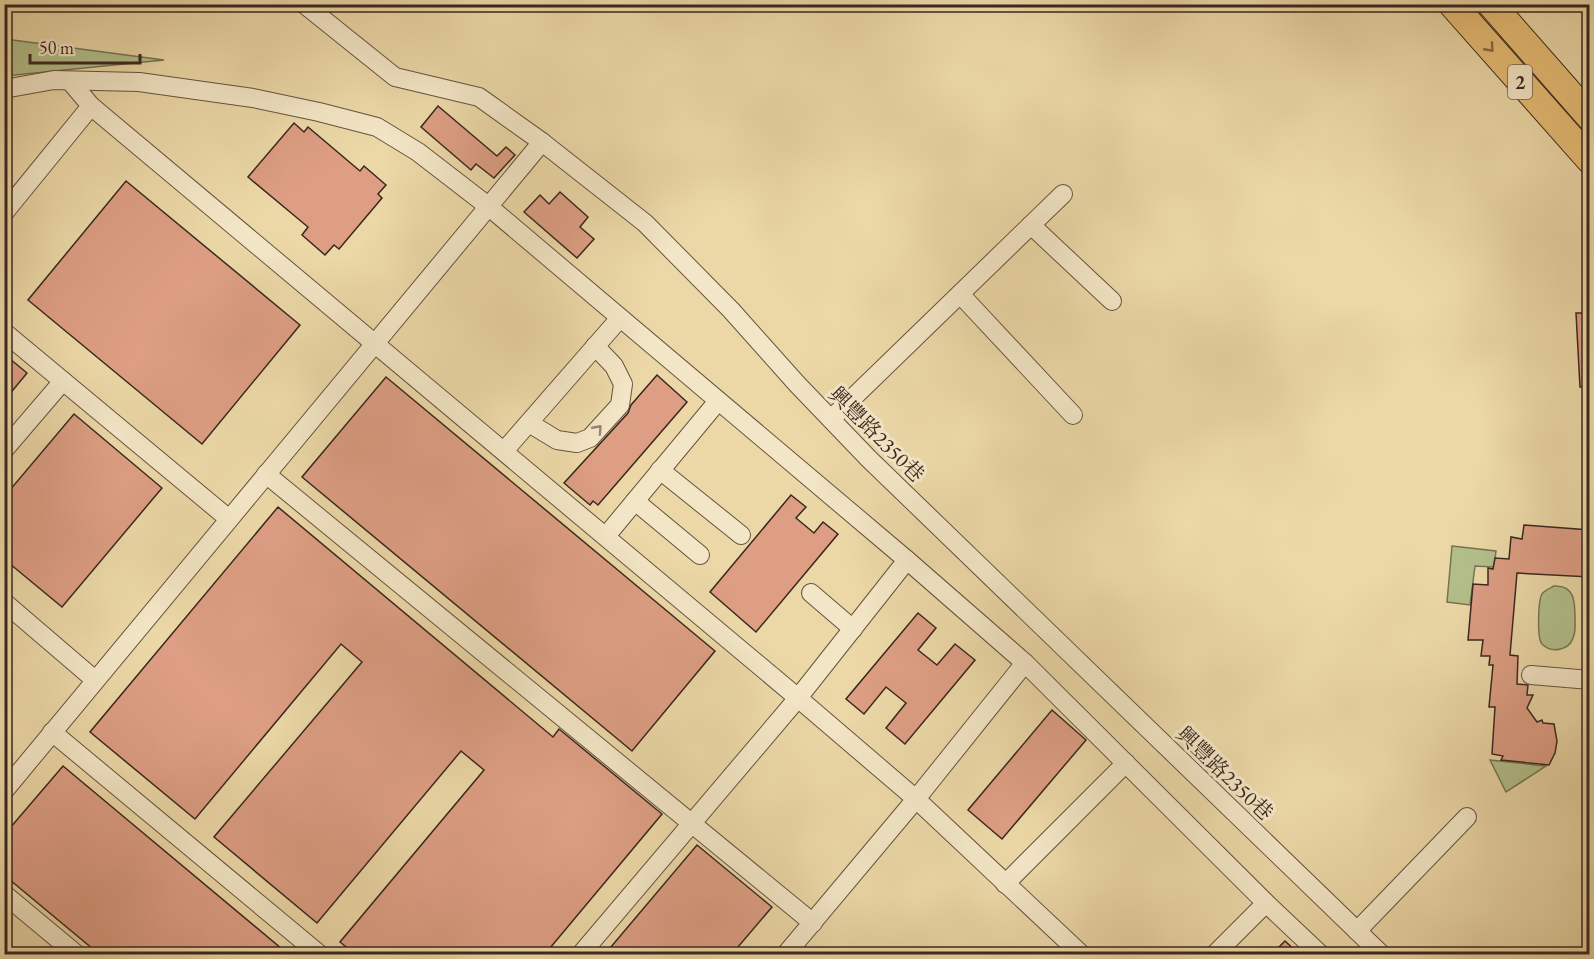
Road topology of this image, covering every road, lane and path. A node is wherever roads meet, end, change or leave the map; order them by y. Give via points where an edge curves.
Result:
1 (304, 4) edge
2 (1452, 4) edge
3 (1491, 4) edge
4 (70, 81) junction
5 (4, 89) edge
6 (91, 106) junction
7 (1590, 117) edge
8 (542, 142) junction
9 (1590, 160) edge
10 (1063, 194) dead end
11 (488, 206) junction
12 (4, 213) edge
13 (1030, 225) junction
14 (960, 294) junction
15 (1112, 301) dead end
16 (620, 318) junction
17 (4, 332) edge
18 (375, 343) junction
19 (595, 346) junction
20 (63, 381) junction
21 (718, 401) junction
22 (1073, 414) dead end
23 (831, 419) junction
24 (528, 423) junction
25 (4, 450) edge
26 (504, 451) junction
27 (660, 470) junction
28 (266, 474) junction
29 (635, 501) junction
30 (229, 519) junction
31 (741, 535) dead end
32 (606, 536) junction
33 (700, 555) dead end
34 (907, 560) junction
35 (811, 593) dead end
36 (4, 602) edge
37 (853, 629) junction
38 (1025, 663) junction
39 (1531, 675) dead end
40 (95, 680) junction
41 (1590, 680) edge
42 (798, 698) junction
43 (52, 732) junction
44 (1126, 763) junction
45 (4, 791) edge
46 (916, 800) junction
47 (1467, 817) dead end
48 (692, 823) junction
49 (1005, 884) junction
50 (4, 894) edge
51 (1266, 903) junction
52 (813, 923) junction
53 (1357, 932) junction
54 (76, 954) edge
55 (319, 954) edge
56 (581, 954) edge
57 (786, 954) edge
58 (1080, 954) edge
59 (1215, 954) edge
60 (1320, 954) edge
61 (1381, 954) edge

1 - 8 street, 興豐路2350巷 via 395,77 479,97
2 -> 9 highway, 2
3 - 7 highway, 2
4 - 5 street
4 - 6 street
4 - 11 street via 139,82 254,98 377,127 418,152
6 - 12 street
6 - 18 street
8 - 11 street
8 - 23 street, 興豐路2350巷 via 645,223
10 - 13 street
11 - 16 street
11 - 18 street
13 - 14 street
13 - 15 street
14 - 22 street
14 - 23 street
16 - 19 street
16 - 21 street
17 - 20 street
18 - 26 street
18 - 28 street
19 - 24 street
24 -> 19 street via 557,440 577,443 590,438 620,405 623,384 614,366
20 - 25 street
20 - 30 street
21 - 27 street
21 - 34 street
23 - 53 street, 興豐路2350巷
24 - 26 street
26 - 32 street
27 - 29 street
27 - 31 street
28 - 30 street
28 - 48 street
29 - 32 street
29 - 33 street
30 - 40 street
32 - 42 street
34 - 37 street
34 - 38 street
35 - 37 street
36 - 40 street
37 - 42 street
38 - 44 street
38 - 46 street
39 - 41 street
40 - 43 street
42 - 46 street
42 - 48 street
43 - 45 street
43 - 55 street
44 - 49 street
44 - 51 street
46 - 49 street
46 - 52 street
47 - 53 street
48 - 52 street
48 - 56 street
49 - 58 street
50 - 54 street
51 - 59 street
51 - 60 street
52 - 57 street
53 - 61 street, 興豐路2350巷

